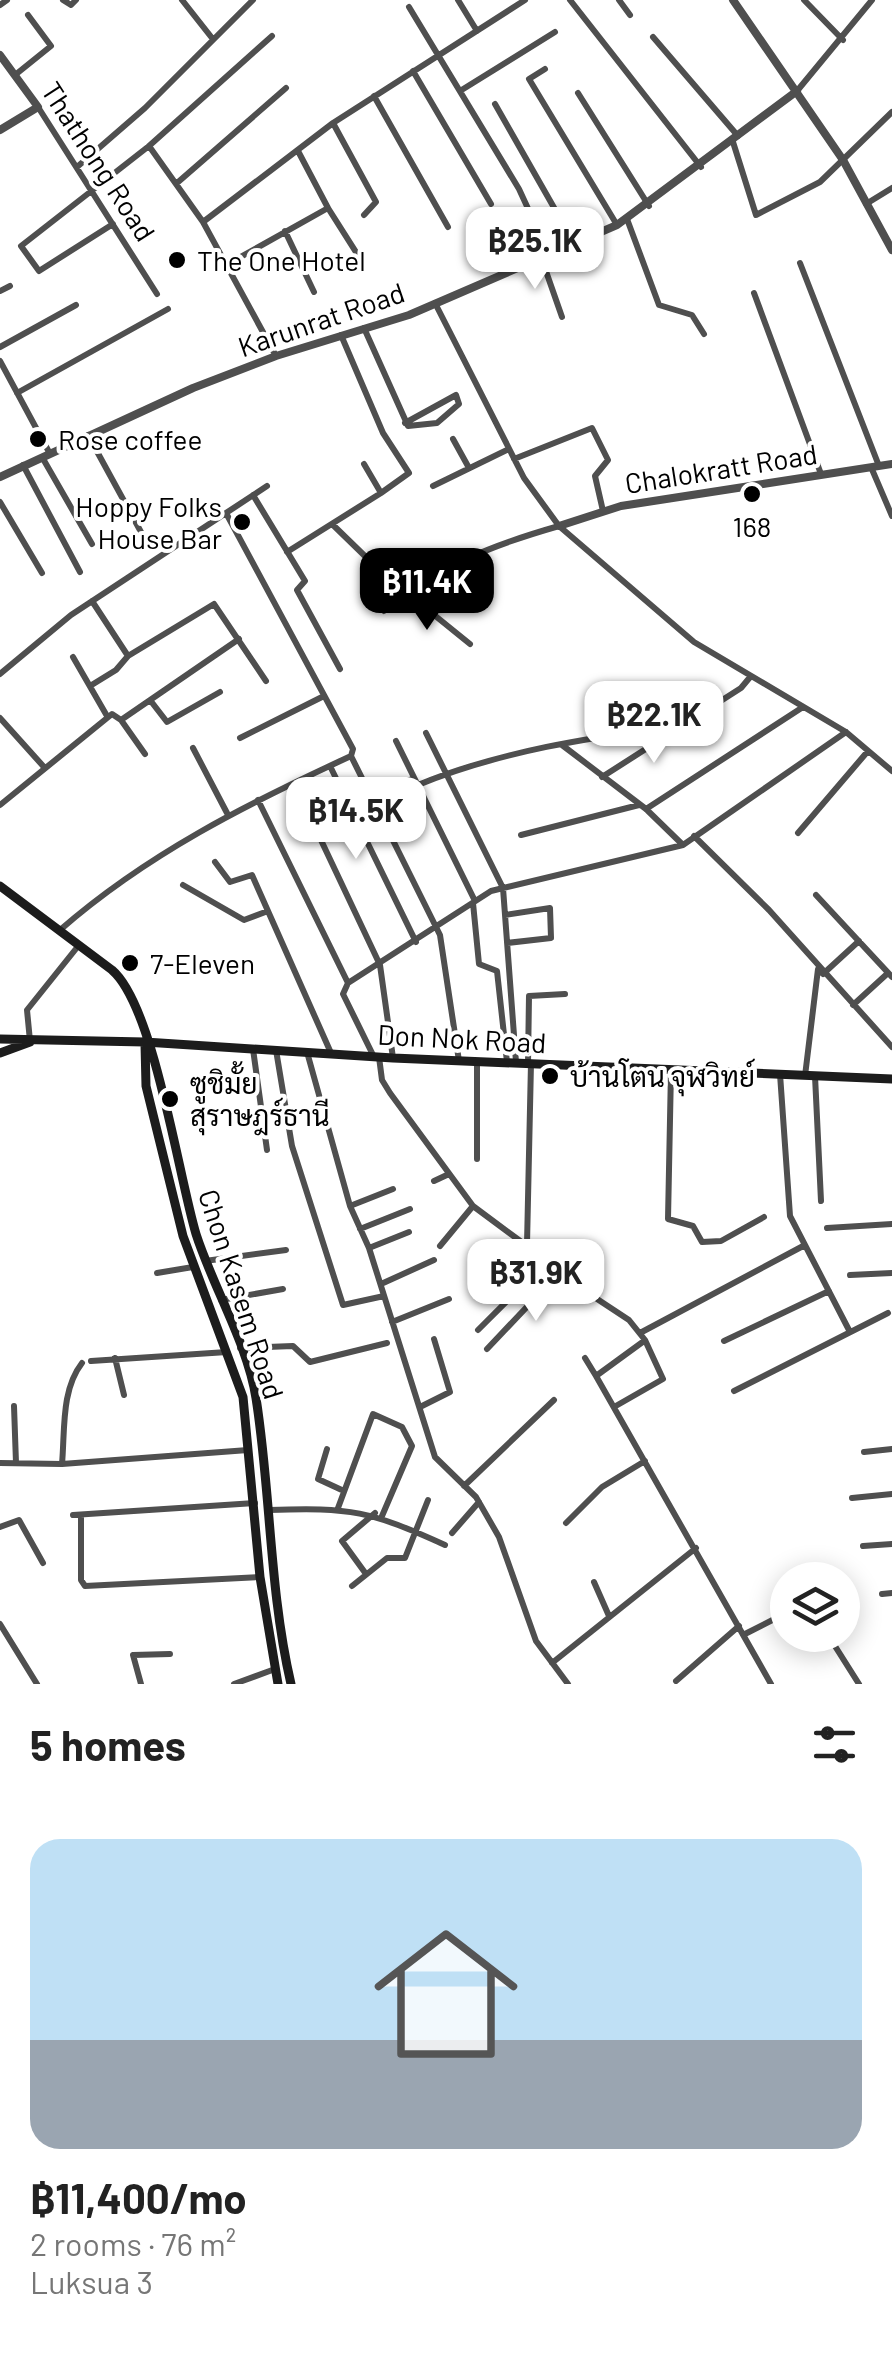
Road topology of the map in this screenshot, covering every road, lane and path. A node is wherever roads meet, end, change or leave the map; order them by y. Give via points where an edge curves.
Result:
1 (7, 0) edge
2 (63, 0) edge
3 (76, 0) edge
4 (182, 0) edge
5 (253, 0) edge
6 (458, 0) edge
7 (525, 0) edge
8 (570, 0) edge
9 (619, 0) edge
10 (733, 0) edge
11 (804, 0) edge
12 (872, 0) edge
13 (511, 4) edge
14 (0, 6) edge
15 (409, 7) dead end
16 (28, 15) dead end
17 (630, 15) dead end
18 (476, 31) junction
19 (555, 32) dead end
20 (272, 36) dead end
21 (652, 37) dead end
22 (212, 38) junction
23 (843, 40) junction
24 (0, 55) edge
25 (438, 55) junction
26 (545, 69) dead end
27 (414, 71) junction
28 (15, 75) junction
29 (286, 88) dead end
30 (797, 91) junction
31 (460, 92) junction
32 (578, 92) dead end
33 (374, 96) junction
34 (494, 104) dead end
35 (38, 107) junction
36 (892, 112) edge
37 (333, 123) junction
38 (0, 130) edge
39 (735, 139) junction
40 (150, 146) junction
41 (298, 151) junction
42 (843, 160) junction
43 (76, 167) junction
44 (701, 167) junction
45 (177, 183) junction
46 (892, 188) edge
47 (90, 189) junction
48 (491, 204) dead end
49 (866, 204) junction
50 (648, 206) junction
51 (328, 208) junction
52 (364, 215) dead end
53 (626, 219) junction
54 (203, 222) junction
55 (113, 224) junction
56 (617, 225) junction
57 (448, 227) dead end
58 (284, 231) junction
59 (573, 241) junction
60 (892, 250) edge
61 (545, 254) junction
62 (360, 260) dead end
63 (800, 262) dead end
64 (228, 264) junction
65 (10, 286) dead end
66 (0, 292) edge
67 (314, 292) dead end
68 (754, 293) dead end
69 (157, 294) dead end
70 (435, 302) junction
71 (76, 306) dead end
72 (168, 309) dead end
73 (562, 317) dead end
74 (364, 328) junction
75 (704, 334) dead end
76 (341, 335) junction
77 (0, 347) edge
78 (276, 356) junction
79 (0, 361) edge
80 (18, 393) junction
81 (405, 423) junction
82 (88, 435) junction
83 (454, 439) dead end
84 (509, 449) junction
85 (45, 454) junction
86 (514, 459) junction
87 (364, 464) dead end
88 (892, 464) edge
89 (23, 465) junction
90 (875, 466) junction
91 (469, 468) junction
92 (821, 474) junction
93 (0, 477) edge
94 (267, 486) dead end
95 (433, 486) dead end
96 (381, 493) junction
97 (253, 495) junction
98 (0, 502) edge
99 (604, 511) junction
100 (226, 513) junction
101 (892, 516) edge
102 (332, 524) junction
103 (558, 526) junction
104 (141, 532) dead end
105 (92, 544) dead end
106 (288, 552) junction
107 (80, 572) dead end
108 (42, 573) dead end
109 (406, 594) junction
110 (92, 601) junction
111 (384, 610) dead end
112 (239, 640) junction
113 (470, 644) dead end
114 (128, 656) junction
115 (73, 657) dead end
116 (340, 670) dead end
117 (0, 674) edge
118 (751, 676) junction
119 (266, 680) dead end
120 (90, 686) junction
121 (220, 692) dead end
122 (324, 696) junction
123 (150, 700) junction
124 (803, 706) junction
125 (107, 716) junction
126 (0, 718) edge
127 (122, 720) junction
128 (686, 724) junction
129 (846, 732) junction
130 (426, 733) dead end
131 (240, 738) dead end
132 (396, 741) dead end
133 (562, 744) junction
134 (193, 748) dead end
135 (868, 751) junction
136 (145, 754) dead end
137 (351, 756) junction
138 (330, 766) junction
139 (44, 767) junction
140 (892, 771) edge
141 (448, 773) junction
142 (602, 777) junction
143 (416, 782) junction
144 (294, 783) junction
145 (371, 798) junction
146 (258, 800) junction
147 (0, 805) edge
148 (643, 807) junction
149 (228, 814) junction
150 (798, 833) dead end
151 (520, 836) dead end
152 (694, 836) junction
153 (683, 845) junction
154 (215, 862) dead end
155 (184, 885) dead end
156 (0, 886) edge
157 (503, 888) junction
158 (816, 896) dead end
159 (474, 902) junction
160 (268, 910) junction
161 (505, 916) junction
162 (436, 929) junction
163 (60, 930) junction
164 (859, 941) junction
165 (416, 942) junction
166 (507, 943) junction
167 (79, 944) junction
168 (380, 965) junction
169 (821, 971) junction
170 (890, 975) edge
171 (348, 983) junction
172 (565, 994) dead end
173 (853, 1005) junction
174 (892, 1027) edge
175 (882, 1036) junction
176 (0, 1039) edge
177 (30, 1042) junction
178 (146, 1042) junction
179 (892, 1046) edge
180 (253, 1049) junction
181 (276, 1050) junction
182 (308, 1052) junction
183 (0, 1053) edge
184 (331, 1053) junction
185 (377, 1057) junction
186 (393, 1058) junction
187 (460, 1061) junction
188 (476, 1062) junction
189 (511, 1062) junction
190 (530, 1063) junction
191 (671, 1070) junction
192 (780, 1074) junction
193 (810, 1076) junction
194 (892, 1079) edge
195 (267, 1150) dead end
196 (476, 1159) dead end
197 (448, 1174) junction
198 (434, 1181) dead end
199 (394, 1189) dead end
200 (821, 1201) dead end
201 (350, 1206) junction
202 (473, 1206) junction
203 (410, 1208) dead end
204 (764, 1217) dead end
205 (892, 1224) edge
206 (826, 1228) dead end
207 (360, 1230) junction
208 (410, 1232) dead end
209 (804, 1245) junction
210 (440, 1246) dead end
211 (527, 1246) junction
212 (369, 1248) junction
213 (286, 1250) dead end
214 (434, 1260) dead end
215 (206, 1261) junction
216 (544, 1264) junction
217 (194, 1267) junction
218 (892, 1272) edge
219 (158, 1274) dead end
220 (558, 1274) junction
221 (850, 1275) dead end
222 (380, 1284) junction
223 (284, 1288) dead end
224 (829, 1291) junction
225 (384, 1296) junction
226 (448, 1299) dead end
227 (220, 1300) junction
228 (888, 1313) dead end
229 (392, 1322) junction
230 (478, 1330) dead end
231 (850, 1332) junction
232 (643, 1336) junction
233 (434, 1339) dead end
234 (724, 1342) dead end
235 (387, 1343) dead end
236 (240, 1348) junction
237 (487, 1349) dead end
238 (228, 1352) junction
239 (115, 1358) junction
240 (585, 1358) dead end
241 (596, 1376) junction
242 (734, 1391) dead end
243 (124, 1395) dead end
244 (554, 1400) dead end
245 (14, 1406) dead end
246 (420, 1408) junction
247 (614, 1408) junction
248 (327, 1449) dead end
249 (892, 1449) edge
250 (251, 1450) junction
251 (864, 1452) dead end
252 (645, 1460) junction
253 (0, 1463) edge
254 (16, 1463) junction
255 (62, 1464) junction
256 (464, 1486) junction
257 (344, 1491) junction
258 (892, 1494) edge
259 (852, 1498) dead end
260 (428, 1500) dead end
261 (478, 1502) junction
262 (255, 1503) junction
263 (338, 1508) junction
264 (268, 1510) junction
265 (378, 1515) junction
266 (566, 1524) dead end
267 (0, 1527) edge
268 (416, 1532) junction
269 (452, 1532) dead end
270 (892, 1544) edge
271 (445, 1545) dead end
272 (864, 1546) dead end
273 (696, 1548) junction
274 (43, 1563) dead end
275 (366, 1574) junction
276 (260, 1577) junction
277 (594, 1582) dead end
278 (352, 1586) dead end
279 (892, 1593) edge
280 (882, 1594) dead end
281 (609, 1616) junction
282 (770, 1621) edge
283 (0, 1624) edge
284 (738, 1626) junction
285 (743, 1634) junction
286 (839, 1652) edge
287 (170, 1654) dead end
288 (552, 1662) junction
289 (274, 1668) junction
290 (676, 1681) dead end
291 (37, 1684) edge
292 (141, 1684) edge
293 (234, 1684) edge
294 (278, 1684) edge
295 (291, 1684) edge
296 (568, 1684) edge
297 (771, 1684) edge
298 (859, 1684) edge

1 - 14 street
2 - 3 street
4 - 22 street
5 - 22 street
6 - 18 street
7 - 13 street
8 - 44 street
9 - 17 street
10 - 30 street
11 - 23 street
12 - 23 street
13 - 18 street
15 - 25 street
16 - 28 street via 51,46
18 - 25 street
19 - 31 street
20 - 40 street
21 - 39 street
22 - 43 street
23 - 30 street
24 - 28 street, Thathong Road
25 - 27 street
25 - 31 street
26 - 56 street via 529,79
27 - 33 street
27 - 48 street
28 - 35 street, Thathong Road
29 - 45 street
30 - 39 street, Karunrat Road
30 - 42 street
31 - 61 street via 519,189
32 - 50 street
33 - 37 street
33 - 57 street
34 - 59 street
35 - 38 street
35 - 43 street, Thathong Road
36 - 42 street
37 - 41 street
37 - 52 street via 376,202
39 - 42 street via 756,216 816,184
39 - 44 street, Karunrat Road
40 - 45 street
40 - 47 street
41 - 51 street
41 - 54 street
42 - 49 street
43 - 47 street, Thathong Road
44 - 50 street, Karunrat Road
45 - 54 street
46 - 49 street
47 - 55 street, Thathong Road
47 - 55 street via 20,246 39,271
49 - 60 street
50 - 53 street, Karunrat Road
51 - 58 street
51 - 62 street
53 - 56 street, Karunrat Road
53 - 75 street via 659,305 692,314
54 - 64 street
55 - 69 street, Thathong Road
56 - 59 street, Karunrat Road
58 - 64 street
58 - 67 street
59 - 61 street, Karunrat Road
61 - 70 street, Karunrat Road
61 - 73 street
63 - 90 street
64 - 78 street
65 - 66 street
68 - 92 street
70 - 74 street, Karunrat Road
70 - 84 street
71 - 77 street
72 - 80 street
74 - 76 street, Karunrat Road
74 - 81 street
76 - 78 street, Karunrat Road
76 - 96 street via 383,432 409,473
78 - 82 street, Karunrat Road
79 - 80 street
80 - 85 street
81 - 81 street via 437,423 460,401 456,395
82 - 85 street, Karunrat Road
82 - 104 street
83 - 91 street
84 - 86 street
84 - 91 street
85 - 89 street, Karunrat Road
85 - 105 street
86 - 99 street via 594,429 608,460 595,476
86 - 103 street
87 - 96 street
88 - 90 street, Chalokratt Road
89 - 93 street, Karunrat Road
89 - 107 street
90 - 92 street, Chalokratt Road
90 - 101 street
91 - 95 street
92 - 99 street, Chalokratt Road
94 - 97 street
96 - 102 street
97 - 100 street
97 - 106 street
98 - 108 street
99 - 103 street, Chalokratt Road
100 - 110 street
100 - 122 street
102 - 106 street
102 - 109 street
103 - 109 street via 484,548
103 - 118 street via 694,642
106 - 116 street via 305,581 297,590
109 - 111 street
109 - 113 street
110 - 114 street
110 - 117 street
112 - 114 street via 220,609 208,604
112 - 119 street
112 - 123 street
114 - 120 street
115 - 120 street
118 - 124 street
118 - 128 street
120 - 125 street
121 - 123 street via 166,722
122 - 131 street
122 - 137 street
123 - 127 street
124 - 129 street
124 - 148 street
125 - 127 street
125 - 139 street
126 - 139 street
127 - 136 street
128 - 133 street
128 - 142 street
129 - 135 street
129 - 152 street
130 - 141 street
132 - 143 street
133 - 141 street
133 - 142 street
134 - 149 street
135 - 140 street
135 - 150 street
137 - 138 street
137 - 145 street
138 - 144 street
138 - 165 street
139 - 147 street
141 - 143 street
141 - 157 street
142 - 148 street
143 - 145 street
143 - 159 street
144 - 146 street
144 - 168 street
145 - 162 street
146 - 149 street
146 - 171 street
148 - 151 street
148 - 153 street
149 - 163 street via 102,893
152 - 153 street
152 - 169 street
153 - 157 street
154 - 160 street via 230,882 252,875
155 - 160 street via 244,920
156 - 163 main road, Chon Kasem Road
157 - 159 street
157 - 161 street
158 - 164 street
159 - 162 street
159 - 189 street via 479,964 497,971
160 - 184 street
161 - 166 street
161 - 166 street via 552,910 553,937
162 - 165 street
162 - 187 street
163 - 167 main road, Chon Kasem Road
164 - 169 street
164 - 170 street
165 - 168 street
166 - 189 street
167 - 177 street via 27,1010
167 - 178 main road, Chon Kasem Road via 125,981
168 - 171 street
168 - 186 street
169 - 173 street
169 - 193 street via 811,1009
170 - 173 street
171 - 185 street via 342,994
172 - 190 street via 529,996
173 - 175 street
174 - 175 street
175 - 179 street
176 - 177 main road, Don Nok Road
177 - 178 main road, Don Nok Road
177 - 183 main road, Don Nok Road
178 - 180 main road, Don Nok Road
178 - 215 main road, Chon Kasem Road
178 - 217 main road, Chon Kasem Road via 146,1086
180 - 181 main road, Don Nok Road
180 - 195 street
181 - 182 main road, Don Nok Road
181 - 225 street via 292,1146 343,1305
182 - 184 main road, Don Nok Road
182 - 201 street
184 - 185 main road, Don Nok Road
185 - 186 main road, Don Nok Road
185 - 197 street via 382,1080
186 - 187 main road, Don Nok Road
187 - 188 main road, Don Nok Road
188 - 189 main road, Don Nok Road
188 - 196 street
189 - 190 main road, Don Nok Road
190 - 191 main road, Don Nok Road
190 - 211 street
191 - 192 main road, Don Nok Road
191 - 204 street via 668,1219 693,1226 702,1242 721,1241
192 - 193 main road, Don Nok Road
192 - 209 street via 790,1216
193 - 194 main road, Don Nok Road
193 - 200 street
197 - 198 street
197 - 202 street
199 - 201 street
201 - 207 street
202 - 210 street
202 - 211 street
203 - 207 street
205 - 206 street
207 - 212 street
208 - 212 street
209 - 224 street
209 - 232 street
211 - 216 street
212 - 222 street
213 - 215 street
214 - 222 street
215 - 227 main road, Chon Kasem Road
216 - 220 street
216 - 230 street
217 - 219 street
217 - 238 main road, Chon Kasem Road
218 - 221 street
220 - 232 street
220 - 237 street
222 - 225 street
223 - 227 street
224 - 231 street
224 - 234 street
225 - 229 street
226 - 229 street
227 - 236 main road, Chon Kasem Road
228 - 231 street
229 - 246 street
231 - 242 street
232 - 241 street
232 - 247 street via 663,1380
233 - 246 street via 450,1392
235 - 236 street via 310,1362 293,1346
236 - 264 main road, Chon Kasem Road via 256,1394
238 - 239 street
238 - 250 main road, Chon Kasem Road
239 - 243 street
239 - 255 street via 86,1362 72,1376
240 - 241 street
241 - 247 street
244 - 256 street
245 - 254 street
246 - 256 street via 436,1457
247 - 252 street
248 - 257 street via 318,1480
249 - 251 street
250 - 255 street
250 - 262 main road, Chon Kasem Road
252 - 266 street via 602,1487
252 - 273 street
253 - 254 street
254 - 255 street
256 - 261 street
257 - 263 street
257 - 265 street via 372,1414 402,1427 412,1446
258 - 259 street
260 - 268 street
261 - 269 street
261 - 288 street via 499,1537 523,1613
262 - 276 main road, Chon Kasem Road
262 - 276 street via 77,1515 81,1580 85,1586
263 - 264 street
263 - 265 street
264 - 295 main road, Chon Kasem Road via 276,1612
265 - 268 street
265 - 275 street via 342,1541
267 - 274 street via 20,1520
268 - 271 street
268 - 275 street via 405,1558 387,1558
270 - 272 street
273 - 281 street
273 - 284 street
275 - 278 street
276 - 289 main road, Chon Kasem Road
277 - 281 street
279 - 280 street
281 - 288 street
282 - 285 street
283 - 291 street
284 - 285 street
284 - 290 street
285 - 297 street
286 - 298 street
287 - 292 street via 134,1654
288 - 296 street
289 - 293 street
289 - 294 main road, Chon Kasem Road

